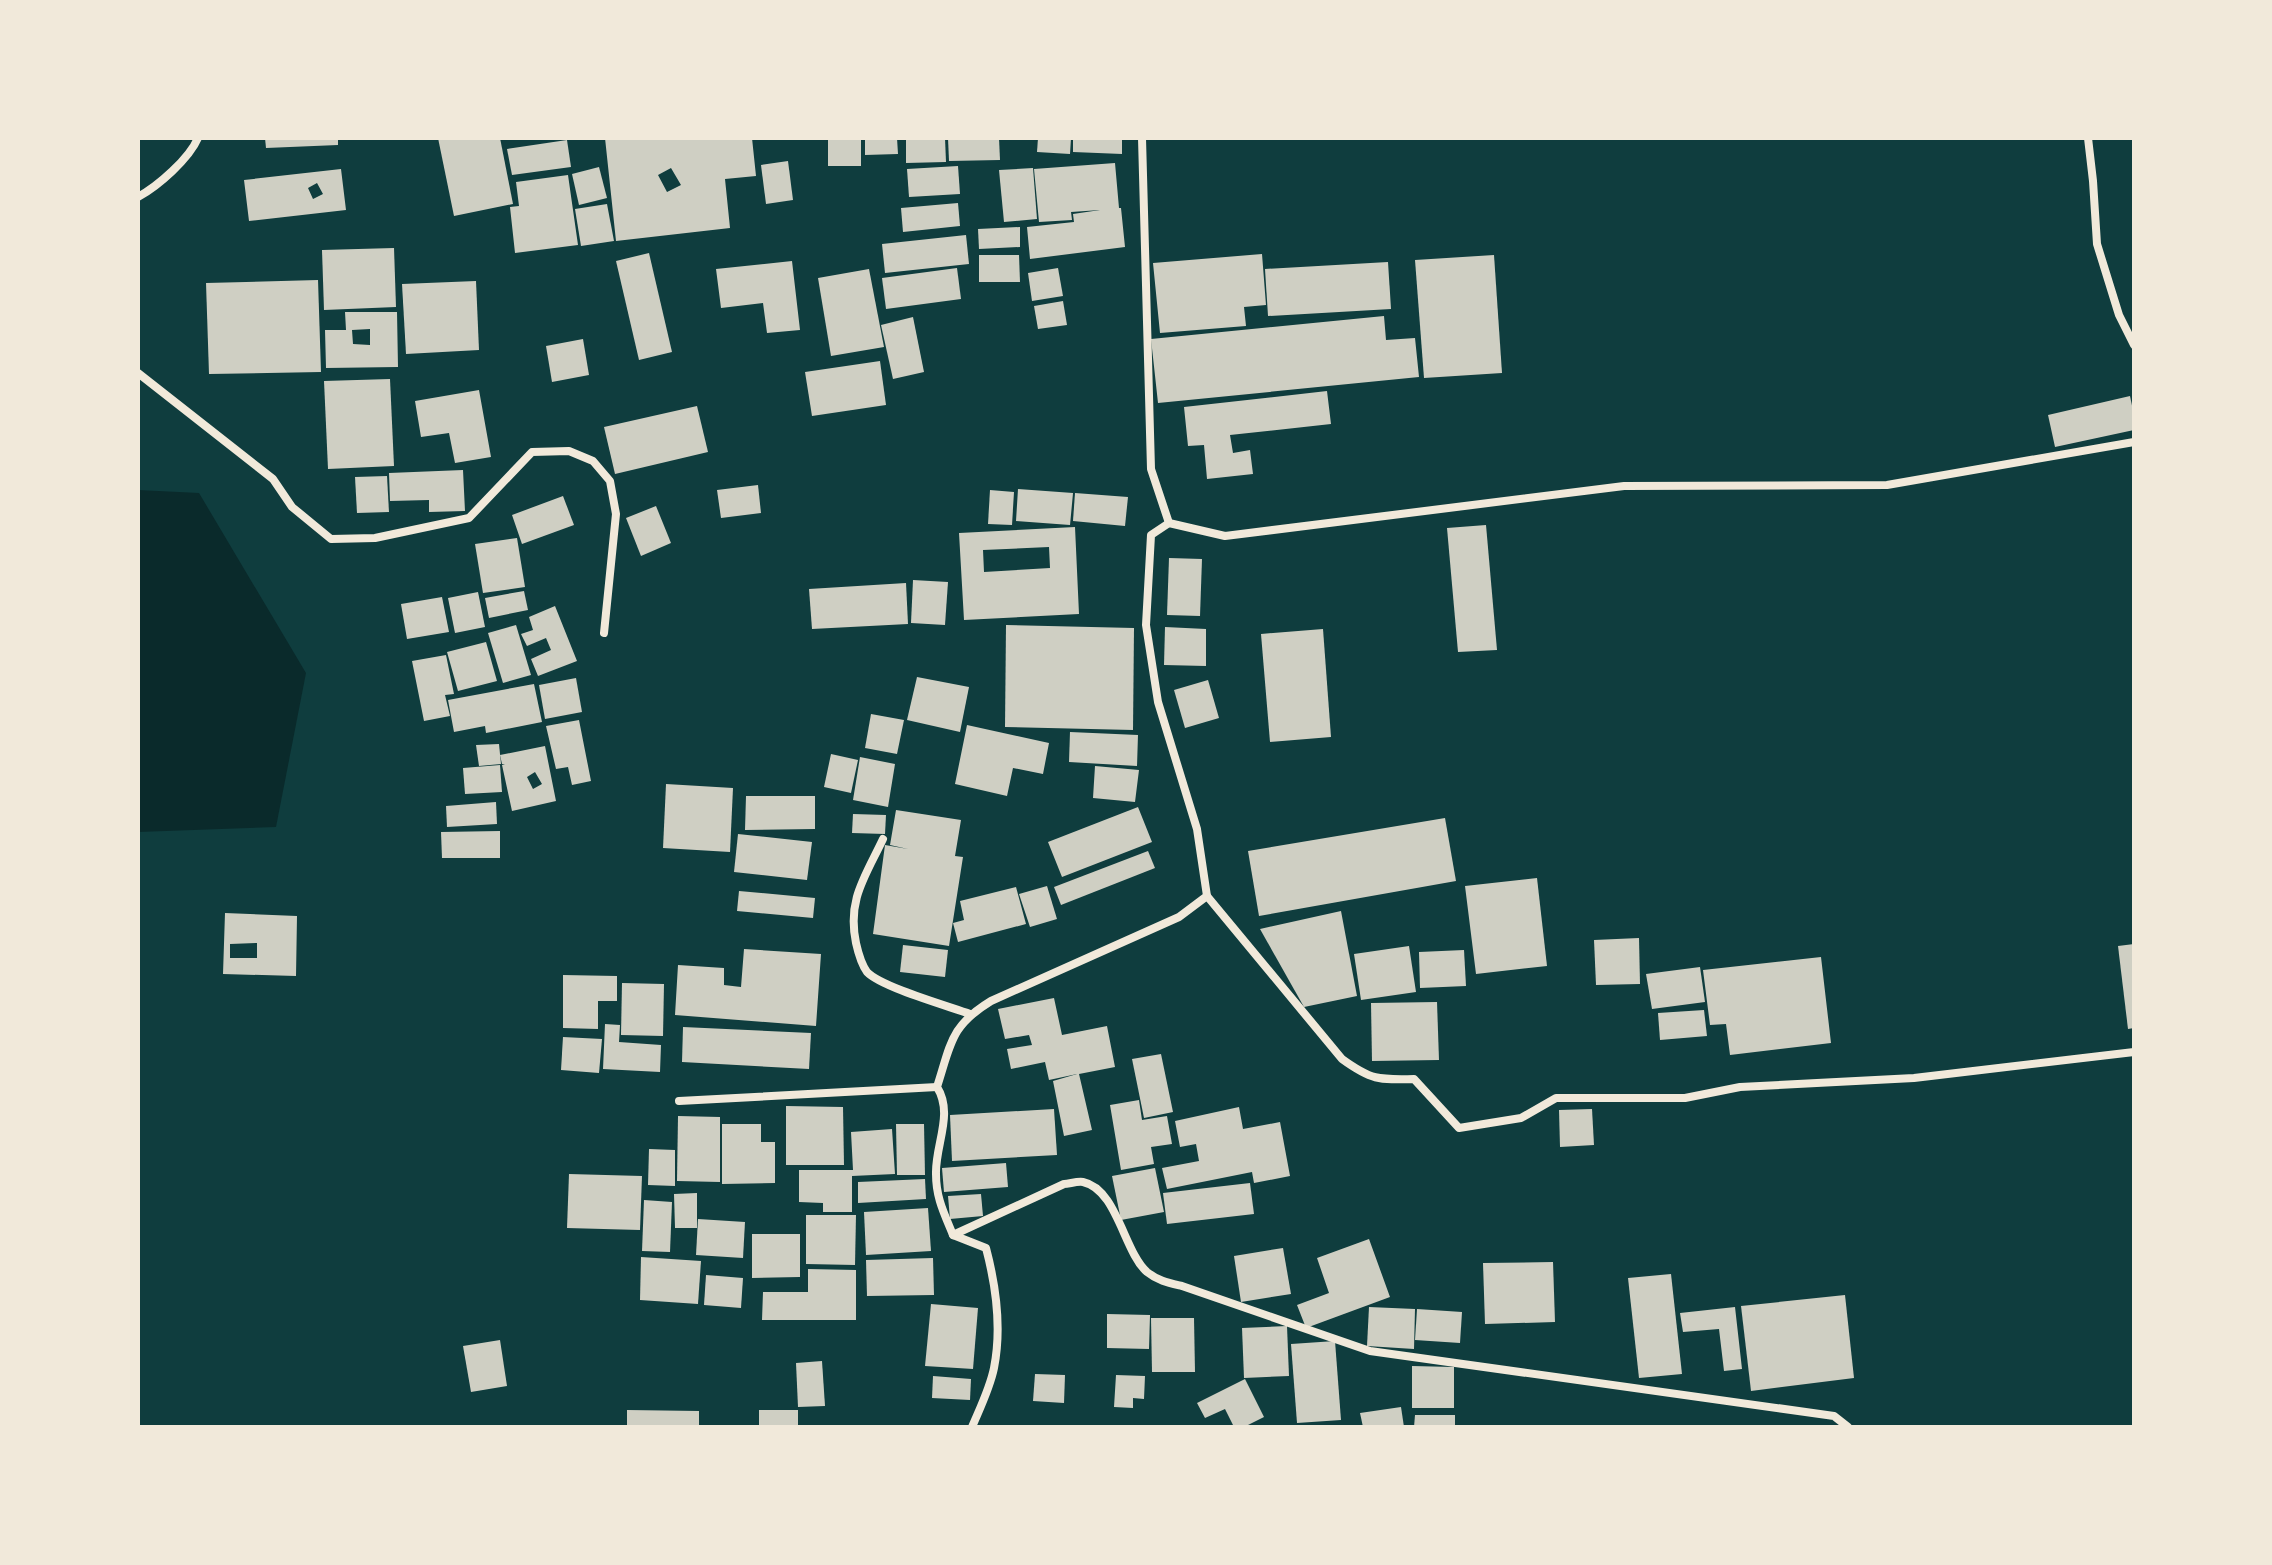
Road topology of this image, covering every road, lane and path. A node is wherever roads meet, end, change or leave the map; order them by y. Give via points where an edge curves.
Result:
1 (198, 138) edge
2 (1142, 138) edge
3 (2088, 138) edge
4 (138, 197) edge
5 (2134, 345) edge
6 (138, 373) edge
7 (2134, 442) edge
8 (1169, 523) junction
9 (604, 633) dead end
10 (883, 839) dead end
11 (1207, 896) junction
12 (970, 1014) junction
13 (2134, 1052) edge
14 (937, 1087) junction
15 (679, 1101) dead end
16 (953, 1235) junction
17 (972, 1427) edge
18 (1848, 1427) edge

1 - 4 street via 193,150
2 - 8 street via 1151,469
3 - 5 street via 2097,244
6 - 9 street via 273,479 292,507 331,539 375,538 469,518 532,452 569,451 593,461 610,481 616,514
7 - 8 street via 1887,485 1624,486 1225,536
8 - 11 street via 1151,535 1146,625 1158,702 1197,829
10 - 12 street via 856,896 852,924 868,973
11 - 12 street via 1179,917
11 - 13 street via 1342,1059 1363,1075 1414,1079 1459,1128 1521,1118 1556,1098 1685,1098 1740,1087 1914,1078
12 - 14 street via 954,1034
14 - 15 street
14 - 16 street via 943,1097 944,1129 936,1170 938,1199
16 - 17 street via 986,1248 995,1284 994,1367
16 - 18 street via 1064,1184 1083,1182 1098,1191 1144,1270 1159,1281 1370,1351 1834,1416

